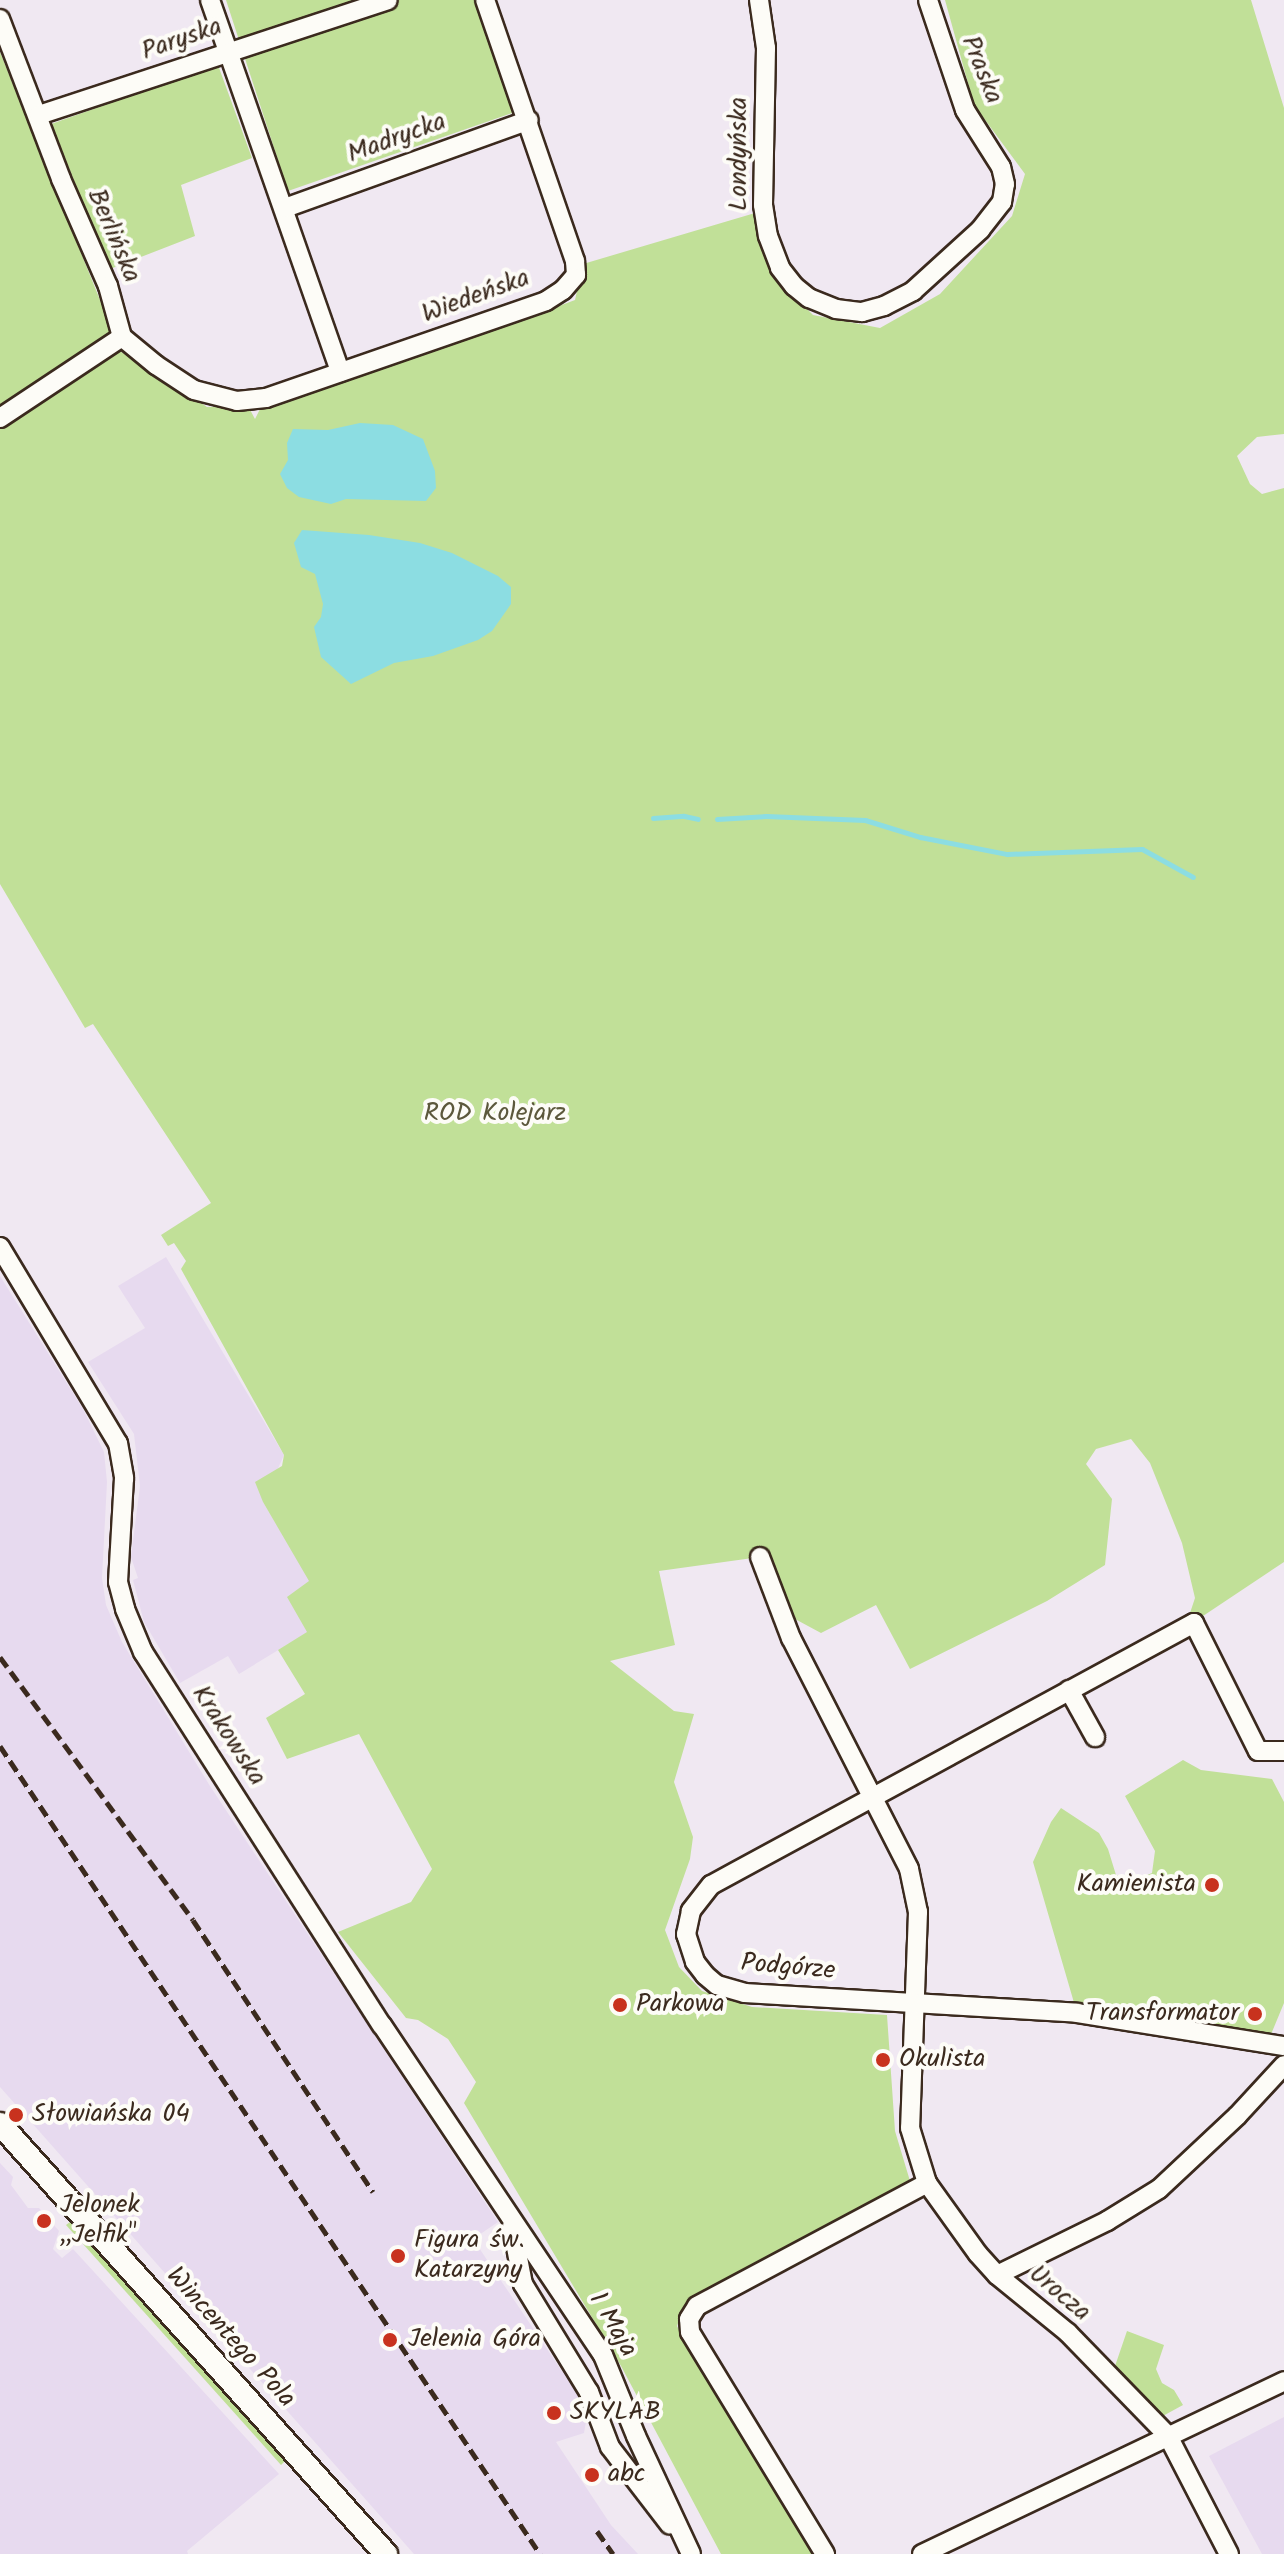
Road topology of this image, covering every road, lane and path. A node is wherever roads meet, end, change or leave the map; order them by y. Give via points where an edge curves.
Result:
1 (210, 0) edge
2 (388, 0) edge
3 (485, 0) edge
4 (759, 0) edge
5 (928, 0) edge
6 (0, 19) edge
7 (227, 53) junction
8 (39, 115) junction
9 (529, 120) junction
10 (1002, 202) joint
11 (285, 208) junction
12 (122, 337) junction
13 (340, 372) junction
14 (0, 418) edge
15 (0, 1247) edge
16 (760, 1557) dead end
17 (1069, 1690) junction
18 (1095, 1737) dead end
19 (1284, 1751) edge
20 (872, 1795) junction
21 (917, 2004) junction
22 (1284, 2046) edge
23 (1284, 2065) edge
24 (0, 2124) edge
25 (927, 2183) junction
26 (511, 2220) junction
27 (997, 2275) junction
28 (1284, 2381) edge
29 (1168, 2436) junction
30 (688, 2549) edge
31 (386, 2554) edge
32 (825, 2554) edge
33 (922, 2554) edge
34 (1229, 2554) edge

1 - 7 street
2 - 7 street, Paryska
3 - 9 street, Wiedeńska
4 - 10 street, Londyńska via 766,48 763,205 780,268 794,286 836,309 862,312 884,306 937,272
5 - 10 street, Praska via 965,110 1001,167
6 - 8 street, Berlińska
7 - 8 street, Paryska
7 - 11 street
8 - 12 street, Berlińska via 108,286
9 - 11 street, Madrycka
9 - 13 street, Wiedeńska via 576,275 546,301
11 - 13 street
12 - 13 street, Wiedeńska via 194,390 237,401 266,398
12 - 14 street
15 - 26 street, Krakowska via 118,1443 124,1478 118,1582 143,1652
16 - 20 street via 791,1638
17 - 18 street
17 - 19 street, Podgórze via 1194,1623 1258,1751
17 - 20 street, Podgórze
20 - 21 street via 909,1869 918,1912
20 - 21 street, Podgórze via 711,1885 687,1922 688,1948 705,1975 730,1990
21 - 22 street, Podgórze via 1077,2013
21 - 25 street via 910,2128
23 - 27 street via 1159,2189
24 - 31 street, Wincentego Pola
25 - 27 street, Urocza
25 - 32 street via 697,2306 689,2319 690,2332
26 - 30 street, 1 Maja via 603,2355
26 - 30 street via 523,2284 589,2392 610,2447
27 - 29 street, Urocza via 1068,2333
28 - 29 street
29 - 33 street
29 - 34 street, Urocza

